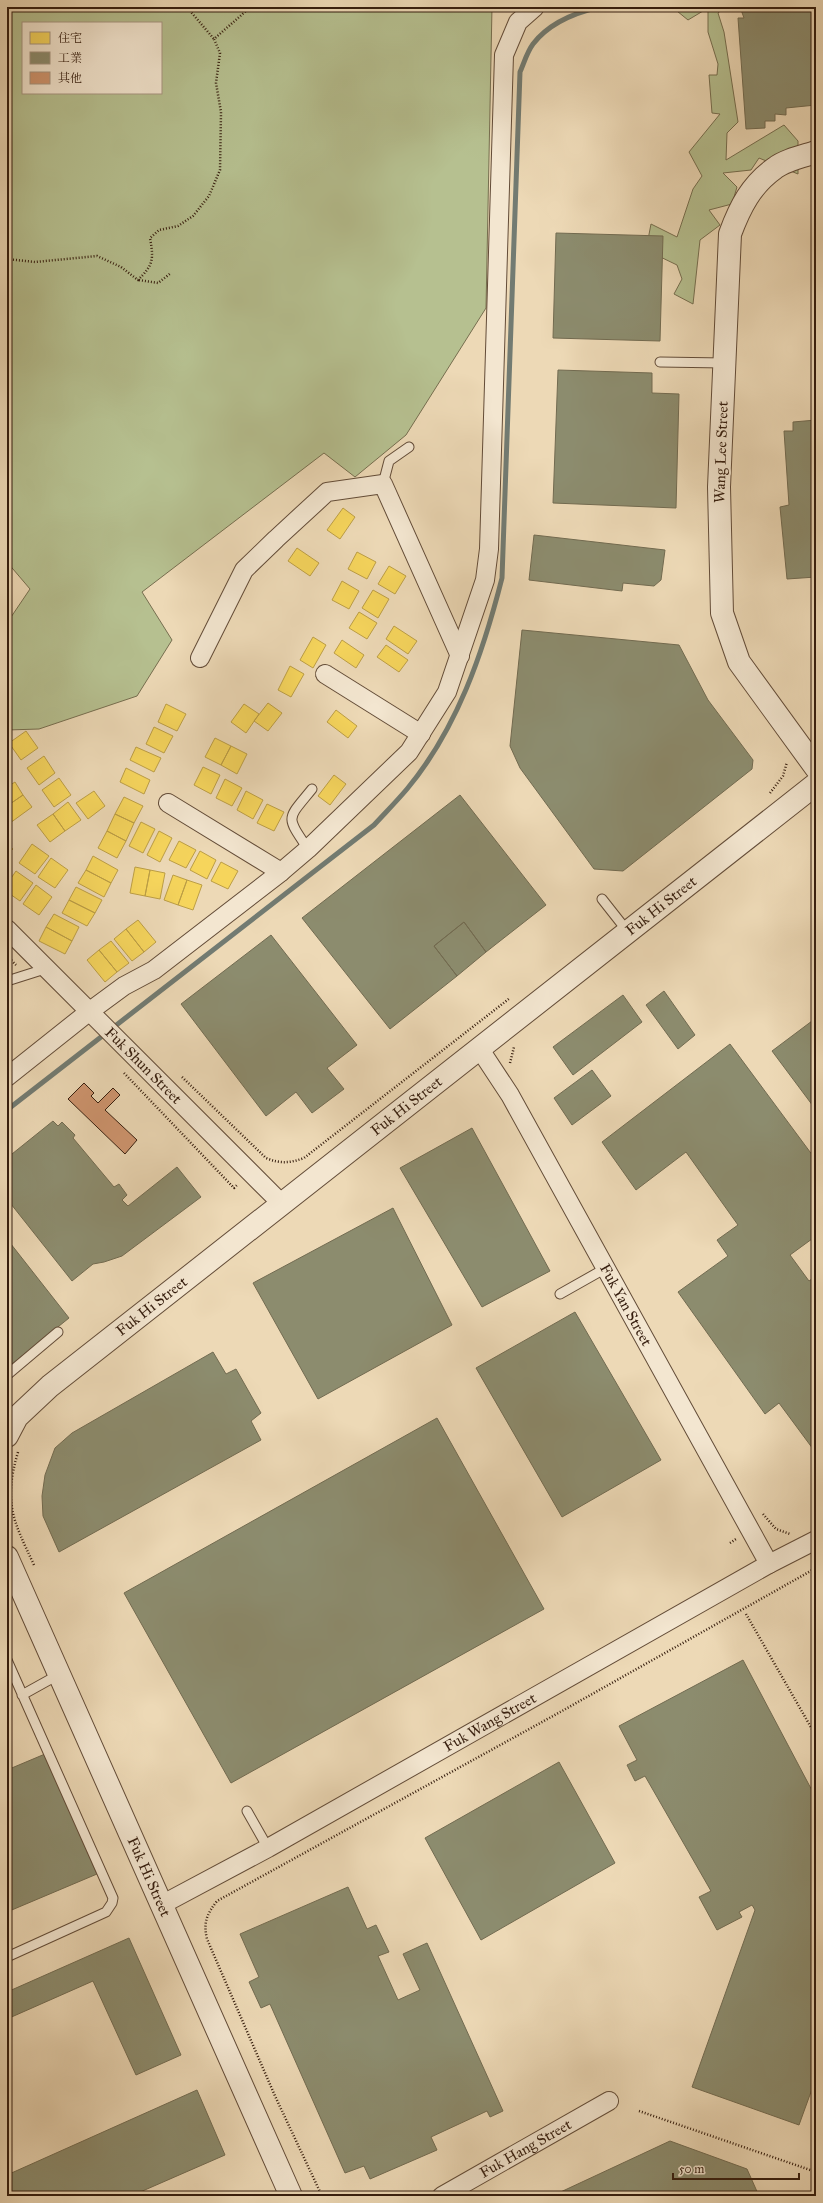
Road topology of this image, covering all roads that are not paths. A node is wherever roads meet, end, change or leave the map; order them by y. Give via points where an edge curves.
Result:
1 (528, 9) edge
2 (816, 152) edge
3 (660, 362) dead end
4 (724, 363) junction
5 (409, 447) dead end
6 (383, 484) junction
7 (460, 656) junction
8 (200, 658) dead end
9 (325, 674) dead end
10 (421, 734) junction
11 (816, 768) edge
12 (816, 784) edge
13 (312, 789) dead end
14 (168, 803) dead end
15 (308, 849) junction
16 (281, 872) junction
17 (602, 898) dead end
18 (7, 929) edge
19 (628, 932) junction
20 (48, 968) junction
21 (7, 980) edge
22 (94, 1015) junction
23 (479, 1048) junction
24 (7, 1077) edge
25 (281, 1203) junction
26 (606, 1268) junction
27 (560, 1294) dead end
28 (58, 1332) dead end
29 (7, 1375) edge
30 (14, 1441) edge
31 (816, 1540) edge
32 (7, 1557) edge
33 (769, 1564) junction
34 (7, 1660) edge
35 (58, 1675) junction
36 (22, 1695) junction
37 (247, 1811) dead end
38 (268, 1848) junction
39 (163, 1904) junction
40 (7, 1957) edge
41 (609, 2100) dead end
42 (291, 2196) edge
43 (442, 2196) edge

1 - 7 street via 518,22 504,55 489,548 485,580
2 - 4 street, Wang Lee Street via 776,167 755,187 740,207 730,234
3 - 4 lane
4 - 11 street, Wang Lee Street via 719,487 722,613 739,662
5 - 6 lane via 389,461
6 - 7 street
6 - 8 street via 328,492 276,538 244,570
7 - 10 street via 447,692
9 - 10 street
10 - 15 street via 409,752
12 - 19 street, Fuk Hi Street
13 - 15 lane via 292,813 291,824
14 - 16 street
15 - 16 street
16 - 22 street via 154,970 124,986
17 - 19 lane
18 - 20 street, Fuk Shun Street
19 - 23 street, Fuk Hi Street
20 - 21 lane
20 - 22 street, Fuk Shun Street
22 - 24 street
22 - 25 street, Fuk Shun Street
23 - 25 street, Fuk Hi Street
23 - 26 street, Fuk Yan Street via 510,1095
25 - 30 street, Fuk Hi Street via 50,1386 17,1417
26 - 27 lane
26 - 33 street, Fuk Yan Street
28 - 29 lane
31 - 33 street, Fuk Wang Street
32 - 35 street, Fuk Hi Street
33 - 38 street, Fuk Wang Street
34 - 36 lane
35 - 36 lane
35 - 39 street, Fuk Hi Street
36 - 40 lane via 113,1898 106,1912
37 - 38 lane
38 - 39 street, Fuk Wang Street
39 - 42 street, Fuk Hi Street
41 - 43 street, Fuk Hang Street

